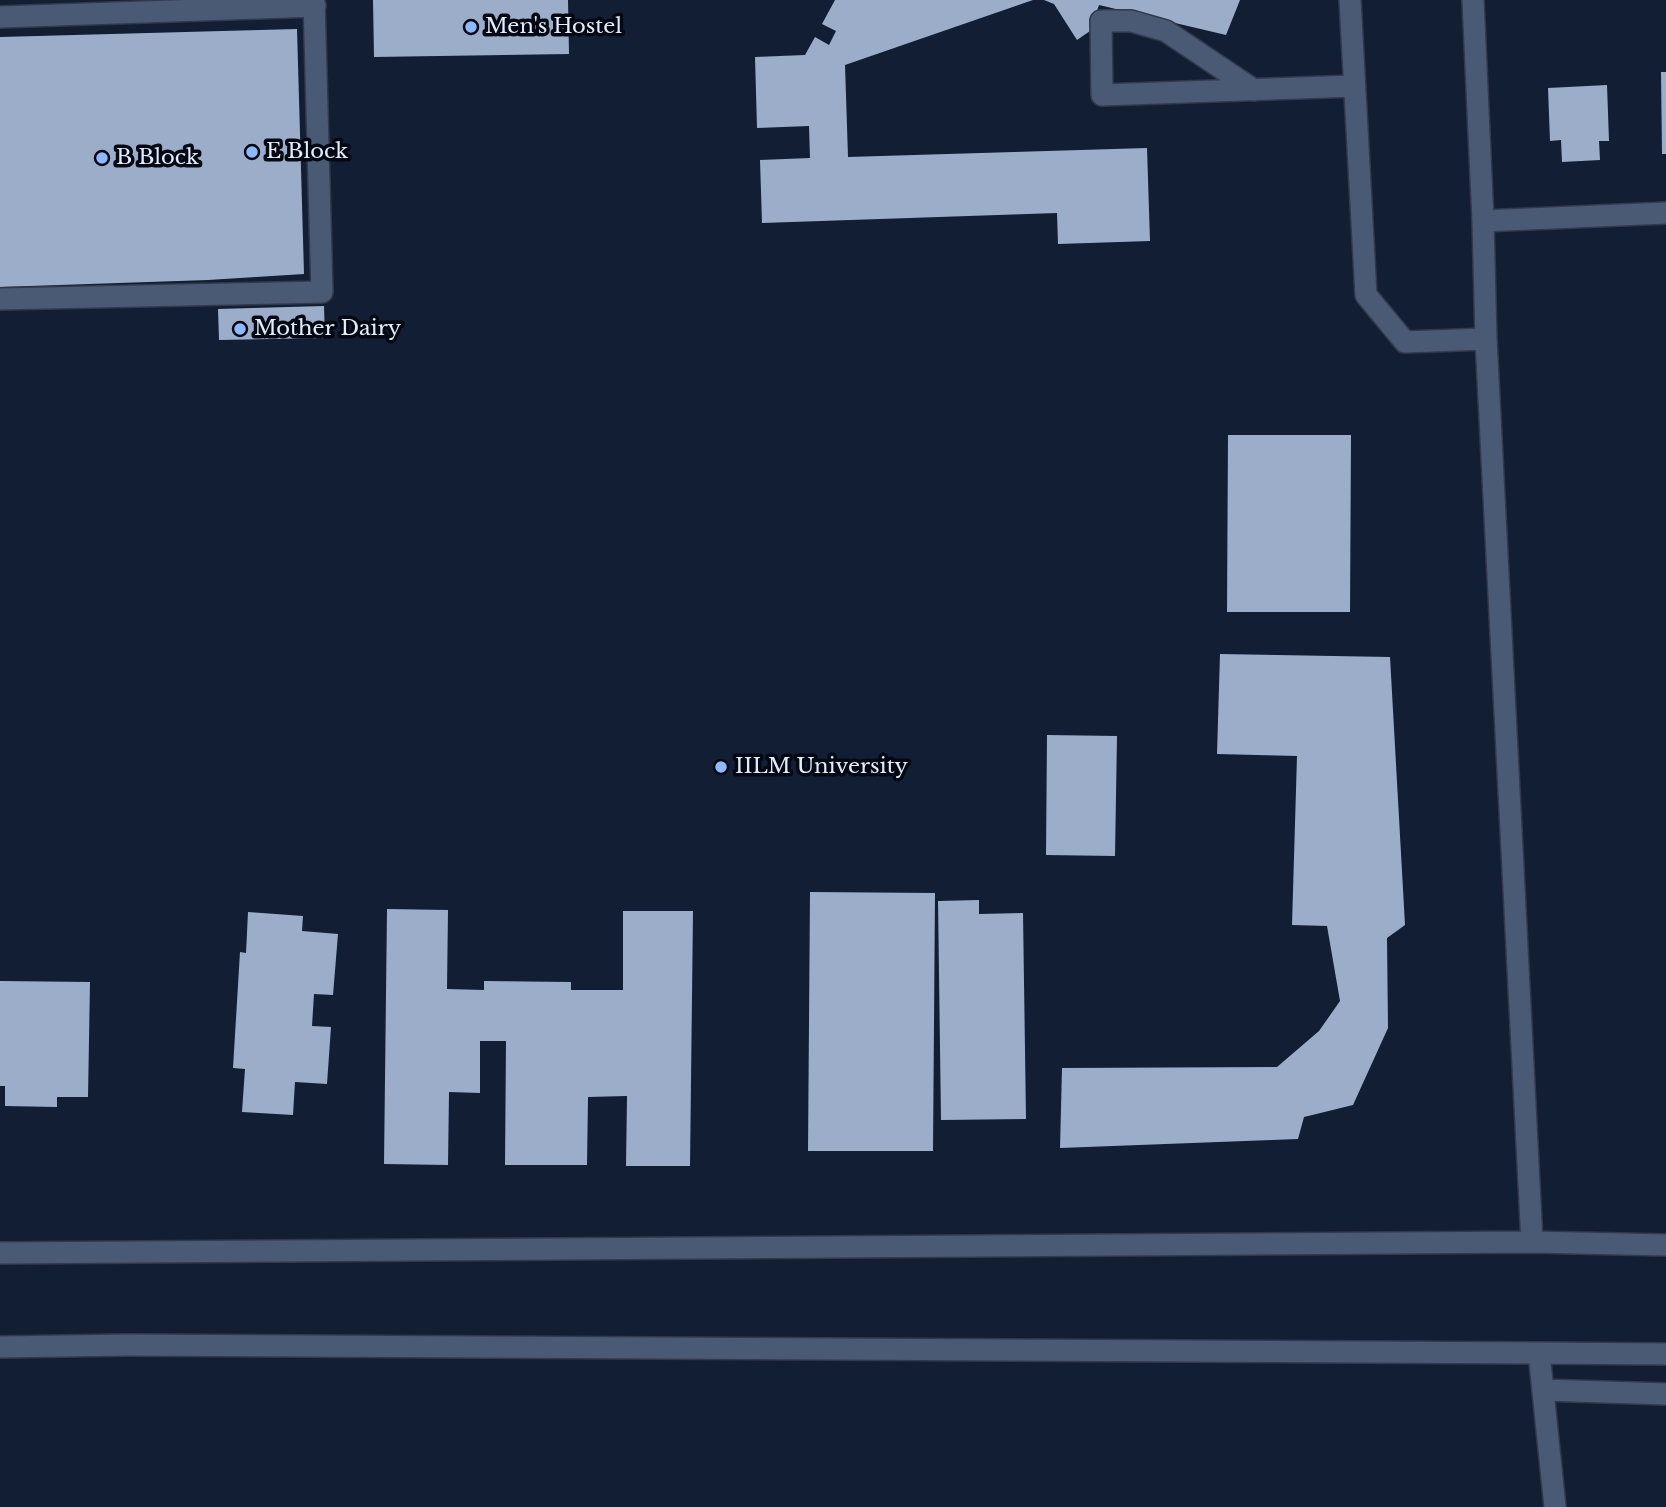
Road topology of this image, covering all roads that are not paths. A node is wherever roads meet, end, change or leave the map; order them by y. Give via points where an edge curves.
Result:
1 (1350, 0) edge
2 (1472, 0) edge
3 (314, 3) edge
4 (0, 17) edge
5 (1354, 86) junction
6 (1254, 90) junction
7 (1666, 213) edge
8 (1483, 220) junction
9 (0, 299) edge
10 (1486, 339) junction
11 (1532, 1242) junction
12 (1666, 1245) edge
13 (0, 1254) edge
14 (0, 1347) edge
15 (1539, 1353) junction
16 (1666, 1354) edge
17 (1543, 1390) junction
18 (1666, 1394) edge
19 (1555, 1507) edge

1 - 5 street
2 - 8 street
3 - 4 street
3 - 9 street via 322,292
5 - 6 street
5 - 10 street via 1366,295 1405,342
6 - 6 street via 1102,95 1101,21 1131,21 1166,31
7 - 8 street
8 - 10 street
10 - 11 street
11 - 12 street
11 - 13 street
14 - 15 street
15 - 16 street
15 - 17 street
17 - 18 street
17 - 19 street

